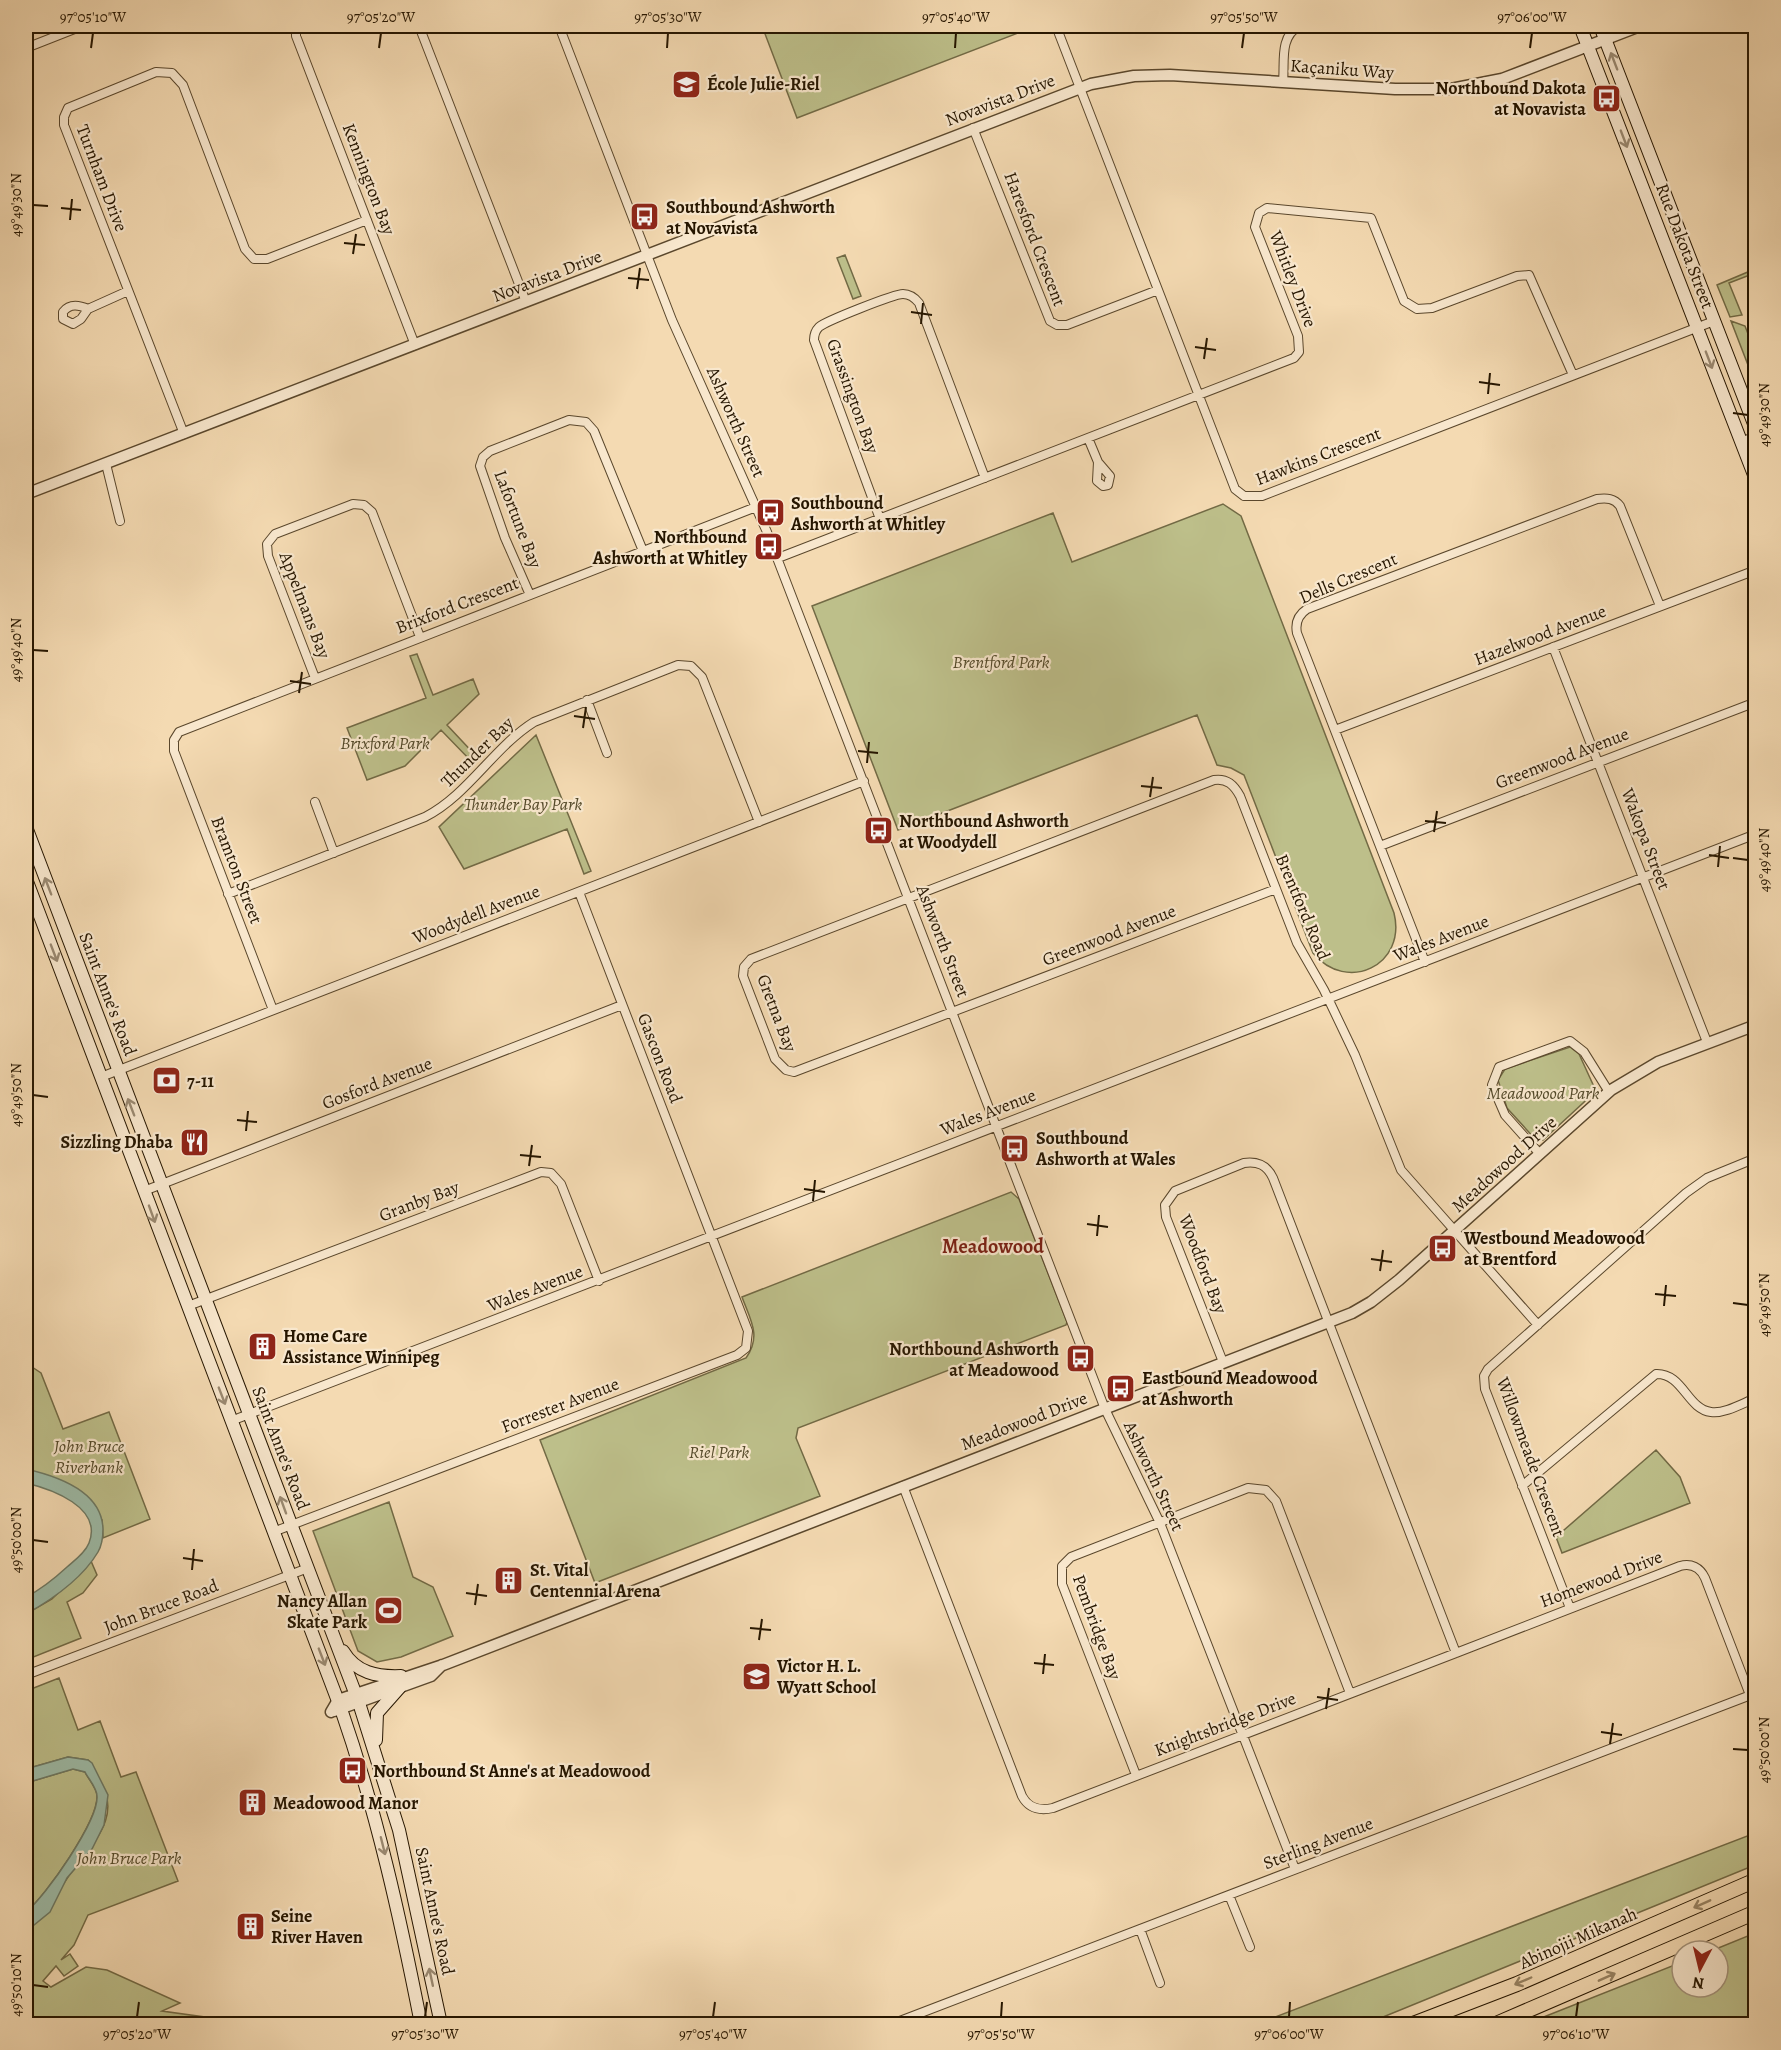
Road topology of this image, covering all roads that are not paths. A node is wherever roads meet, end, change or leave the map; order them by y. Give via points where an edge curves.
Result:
1 (82, 26) edge
2 (296, 26) edge
3 (419, 26) edge
4 (559, 26) edge
5 (1056, 26) edge
6 (1299, 26) edge
7 (1580, 26) edge
8 (1600, 26) edge
9 (1640, 26) edge
10 (1597, 43) junction
11 (26, 48) edge
12 (1283, 82) junction
13 (1080, 88) junction
14 (974, 128) junction
15 (368, 220) junction
16 (647, 255) junction
17 (1158, 290) junction
18 (128, 291) junction
19 (526, 302) junction
20 (88, 309) dead end
21 (1714, 321) junction
22 (1697, 327) junction
23 (415, 345) junction
24 (1573, 375) junction
25 (1199, 396) junction
26 (1755, 429) edge
27 (184, 434) junction
28 (1755, 436) edge
29 (1088, 438) junction
30 (1741, 442) junction
31 (1098, 462) dead end
32 (106, 464) junction
33 (985, 478) junction
34 (1755, 480) edge
35 (26, 495) edge
36 (756, 507) junction
37 (880, 519) junction
38 (120, 521) dead end
39 (643, 551) junction
40 (778, 558) junction
41 (1755, 570) edge
42 (530, 595) junction
43 (1660, 606) junction
44 (420, 637) junction
45 (1553, 647) junction
46 (315, 678) junction
47 (587, 700) junction
48 (1755, 702) edge
49 (1335, 730) junction
50 (174, 740) joint
51 (607, 753) dead end
52 (1598, 762) junction
53 (864, 781) junction
54 (315, 802) dead end
55 (759, 822) junction
56 (26, 827) edge
57 (1755, 834) edge
58 (1380, 846) junction
59 (334, 853) junction
60 (1642, 878) junction
61 (26, 879) edge
62 (1276, 889) junction
63 (579, 892) junction
64 (228, 894) junction
65 (909, 897) junction
66 (1425, 962) junction
67 (1329, 999) junction
68 (622, 1005) junction
69 (273, 1010) junction
70 (953, 1011) junction
71 (1755, 1025) edge
72 (1707, 1042) junction
73 (117, 1070) junction
74 (101, 1077) junction
75 (1609, 1092) junction
76 (997, 1126) junction
77 (1540, 1154) junction
78 (1755, 1158) edge
79 (161, 1185) junction
80 (144, 1191) junction
81 (1454, 1231) junction
82 (710, 1237) junction
83 (599, 1281) junction
84 (207, 1304) junction
85 (190, 1310) junction
86 (1329, 1322) junction
87 (1538, 1325) junction
88 (1222, 1362) junction
89 (1755, 1398) edge
90 (1105, 1407) junction
91 (249, 1414) junction
92 (231, 1421) junction
93 (903, 1486) junction
94 (1522, 1486) junction
95 (1160, 1523) junction
96 (291, 1526) junction
97 (273, 1532) junction
98 (308, 1568) junction
99 (290, 1574) junction
100 (1570, 1608) junction
101 (335, 1638) junction
102 (1456, 1653) junction
103 (26, 1676) edge
104 (401, 1682) junction
105 (1350, 1693) junction
106 (1753, 1694) edge
107 (358, 1698) junction
108 (340, 1705) junction
109 (1243, 1734) junction
110 (379, 1762) junction
111 (1136, 1775) junction
112 (1295, 1869) junction
113 (1755, 1880) edge
114 (1229, 1895) junction
115 (1755, 1912) edge
116 (1140, 1929) junction
117 (421, 1930) junction
118 (404, 1936) junction
119 (1250, 1947) dead end
120 (1161, 1983) dead end
121 (421, 2025) edge
122 (441, 2025) edge
123 (892, 2025) edge
124 (1413, 2025) edge
125 (1496, 2025) edge

1 - 11 street
2 - 15 street, Kennington Bay via 296,36
3 - 19 street
4 - 16 street, Ashworth Street
5 - 13 street, Hawkins Crescent
6 - 12 street via 1286,40
7 - 10 main road, Rue Dakota Street
8 - 10 main road, Rue Dakota Street
9 - 10 street
10 - 12 street, Kaçaniku Way via 1495,81 1451,89
21 -> 10 main road, Rue Dakota Street
10 -> 22 main road, Rue Dakota Street
12 - 13 street, Kaçaniku Way via 1146,75
13 - 14 street, Novavista Drive
13 - 17 street, Hawkins Crescent
14 - 16 street, Novavista Drive
14 - 17 street, Haresford Crescent via 1050,321 1067,325
15 - 18 street, Turnham Drive via 267,259 249,256 183,85 172,73 156,72 72,105 64,117
15 - 23 street, Kennington Bay
16 - 19 street, Novavista Drive
16 - 36 street, Ashworth Street
17 - 25 street, Hawkins Crescent
18 - 20 street
18 - 27 street, Turnham Drive
19 - 23 street, Novavista Drive
21 - 22 street, Hawkins Crescent
21 - 26 main road, Rue Dakota Street
22 - 24 street, Hawkins Crescent
22 -> 30 main road, Rue Dakota Street
23 - 27 street, Novavista Drive
24 - 25 street, Hawkins Crescent via 1251,498 1235,489
24 - 25 street, Whitley Drive via 1529,275 1432,308 1417,309 1404,301 1371,218 1267,208 1259,213 1255,227 1298,336 1299,352 1287,362
25 - 29 street, Whitley Drive
27 - 32 street, Novavista Drive
28 - 30 street
29 - 31 street
29 - 33 street, Whitley Drive
30 - 34 main road, Rue Dakota Street
32 - 35 street, Novavista Drive
32 - 38 street
33 - 37 street, Whitley Drive
33 - 37 street, Grassington Bay via 919,303 902,294 824,323 815,332 814,340
36 - 39 street, Brixford Crescent
36 - 40 street, Ashworth Street
37 - 40 street, Whitley Drive
39 - 42 street, Brixford Crescent
39 - 42 street, Lafortune Bay via 594,431 586,422 569,420 490,451 480,466
40 - 53 street, Ashworth Street
41 - 43 street, Hazelwood Avenue
42 - 44 street, Brixford Crescent
43 - 45 street, Hazelwood Avenue
43 - 49 street, Dells Crescent via 1622,511 1612,499 1597,499 1513,530 1303,612 1296,625 1297,633
44 - 46 street, Brixford Crescent
44 - 46 street, Appelmans Bay via 372,512 364,505 353,504 275,534 267,544 268,556
45 - 49 street, Hazelwood Avenue
45 - 52 street, Wakopa Street
46 - 50 street, Brixford Crescent via 183,729
47 - 51 street
47 - 55 street, Thunder Bay via 678,665 694,668 705,683
47 - 59 street, Thunder Bay via 542,717 521,731 435,812
48 - 52 street, Greenwood Avenue
49 - 58 street, Dells Crescent
50 - 64 street, Bramton Street via 174,751
52 - 58 street, Greenwood Avenue
52 - 60 street, Wakopa Street
53 - 55 street, Woodydell Avenue
53 - 65 street, Ashworth Street
54 - 59 street
55 - 63 street, Woodydell Avenue
73 -> 56 main road, Saint Anne's Road
57 - 60 street, Wales Avenue
58 - 66 street, Dells Crescent
59 - 64 street, Thunder Bay
60 - 66 street, Wales Avenue
60 - 72 street, Wakopa Street
61 -> 74 main road, Saint Anne's Road
62 - 65 street, Brentford Road via 1240,796 1233,784 1219,779
62 - 67 street, Brentford Road via 1303,955
62 - 70 street, Greenwood Avenue
63 - 68 street, Gascon Road
63 - 69 street, Woodydell Avenue
64 - 69 street, Bramton Street
65 - 70 street, Ashworth Street
65 - 70 street, Gretna Bay via 751,958 743,976 763,1029 779,1065 794,1072
66 - 67 street, Wales Avenue
67 - 76 street, Wales Avenue
67 - 81 street, Brentford Road via 1401,1170
68 - 79 street, Gosford Avenue
68 - 82 street, Gascon Road
69 - 73 street, Woodydell Avenue
70 - 76 street, Ashworth Street
71 - 72 street, Meadowood Drive
72 - 75 street, Meadowood Drive via 1650,1065
73 - 74 street, Woodydell Avenue
79 -> 73 main road, Saint Anne's Road
74 - 80 main road, Saint Anne's Road
75 - 77 street, Meadowood Drive
75 - 77 street via 1584,1052 1570,1041 1499,1067 1492,1085 1502,1109
76 - 82 street, Wales Avenue
76 - 90 street, Ashworth Street
77 - 81 street, Meadowood Drive
78 - 87 street, Willowmeade Crescent via 1707,1178 1686,1193
79 - 80 street, Gosford Avenue
79 - 84 main road, Saint Anne's Road
80 -> 85 main road, Saint Anne's Road
81 - 86 street, Meadowood Drive via 1383,1294
81 - 87 street, Brentford Road
82 - 83 street, Wales Avenue
82 - 96 street, Forrester Avenue via 748,1332 742,1352
83 - 84 street, Granby Bay via 561,1184 551,1173 541,1172
83 - 91 street, Wales Avenue
84 - 85 main road
84 - 91 main road, Saint Anne's Road
85 -> 92 main road, Saint Anne's Road
86 - 88 street, Meadowood Drive
86 - 88 street, Woodford Bay via 1273,1178 1262,1164 1244,1163 1175,1191 1165,1205 1166,1217
86 - 102 street
87 - 94 street, Willowmeade Crescent via 1484,1376 1485,1389
88 - 90 street, Meadowood Drive
89 - 94 street via 1722,1411 1704,1410 1676,1380 1656,1374
90 - 93 street, Meadowood Drive
90 - 95 street, Ashworth Street
91 - 92 street, Wales Avenue
96 -> 91 main road, Saint Anne's Road
92 - 97 main road, Saint Anne's Road
93 - 104 street, Meadowood Drive via 443,1665 431,1676
93 - 111 street, Knightsbridge Drive via 1025,1801 1036,1809 1047,1809
94 - 100 street, Willowmeade Crescent
95 - 105 street, Pembridge Bay via 1252,1487 1271,1493
95 - 109 street, Ashworth Street
95 - 111 street, Pembridge Bay via 1071,1557 1060,1572
96 - 97 street, Forrester Avenue
96 - 98 main road, Saint Anne's Road
97 - 99 main road, Saint Anne's Road
98 - 99 street, John Bruce Road
98 - 101 main road, Saint Anne's Road
99 - 103 street, John Bruce Road
99 -> 108 main road, Saint Anne's Road
100 - 102 street, Homewood Drive
100 - 106 street, Homewood Drive via 1680,1566 1696,1567 1705,1578
101 - 104 main road via 356,1666
101 - 107 main road, Saint Anne's Road
102 - 105 street, Knightsbridge Drive
104 - 107 street, Meadowood Drive
104 - 110 main road via 377,1713
105 - 109 street, Knightsbridge Drive
106 - 112 street, Sterling Avenue
107 - 108 street, Meadowood Drive
107 - 110 main road, Saint Anne's Road
108 -> 118 main road, Saint Anne's Road via 372,1800
109 - 111 street, Knightsbridge Drive
109 - 112 street, Ashworth Street
110 - 117 main road, Saint Anne's Road
112 - 114 street, Sterling Avenue
113 -> 124 main road, Abinojii Mikanah
114 - 116 street, Sterling Avenue
114 - 119 street
125 -> 115 main road
116 - 120 street
116 - 123 street, Sterling Avenue
117 - 118 main road
122 -> 117 main road, Saint Anne's Road
118 - 121 main road, Saint Anne's Road

